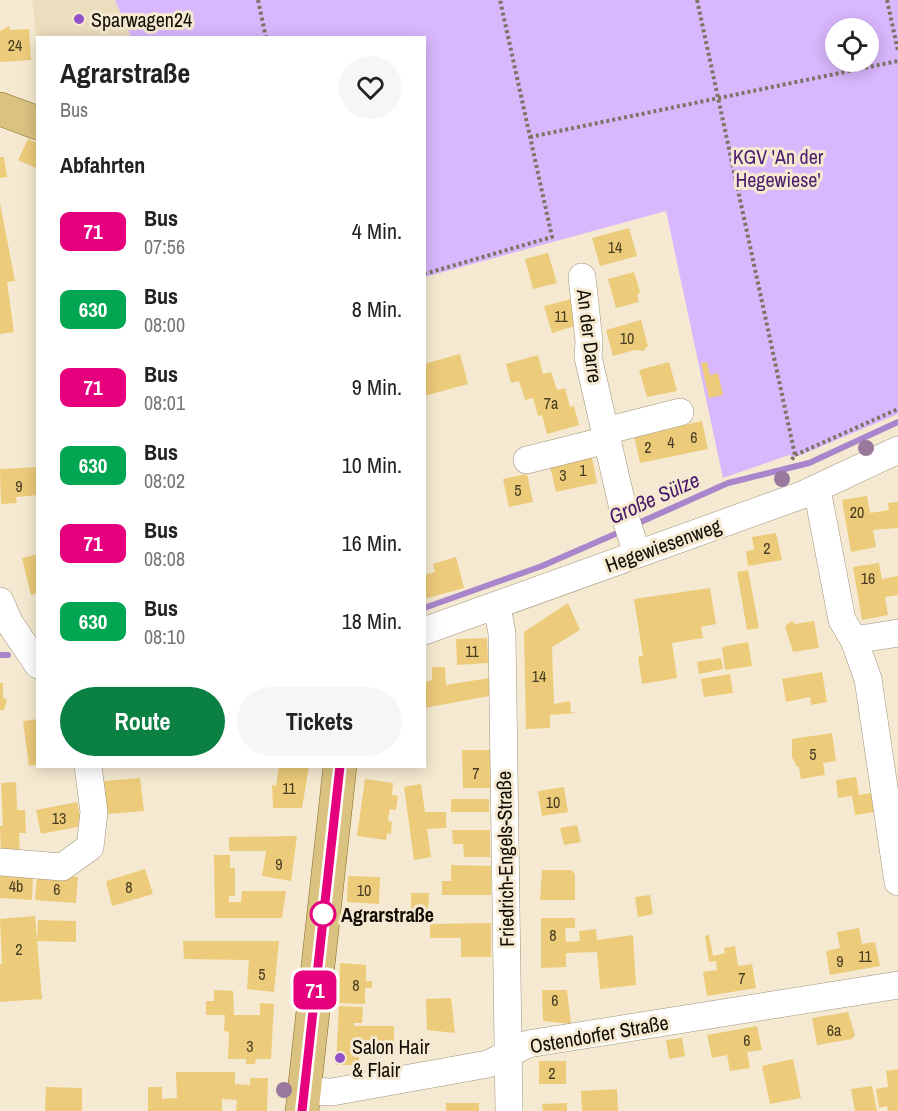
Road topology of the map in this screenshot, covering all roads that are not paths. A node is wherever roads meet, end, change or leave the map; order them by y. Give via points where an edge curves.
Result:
1 (0, 109) edge
2 (36, 122) edge
3 (582, 277) dead end
4 (680, 412) dead end
5 (606, 435) junction
6 (898, 450) edge
7 (527, 460) dead end
8 (817, 489) junction
9 (630, 533) junction
10 (0, 601) edge
11 (497, 607) junction
12 (426, 630) edge
13 (898, 633) edge
14 (854, 640) junction
15 (36, 662) edge
16 (88, 768) edge
17 (340, 768) edge
18 (0, 862) edge
19 (898, 882) edge
20 (898, 985) edge
21 (508, 1053) junction
22 (303, 1101) edge
23 (509, 1111) edge

1 - 2 main road
3 - 5 street, An der Darre via 590,341 588,357
4 - 5 street
5 - 7 street
5 - 9 street, An der Darre
6 - 8 street, Hegewiesenweg
8 - 9 street, Hegewiesenweg
8 - 14 street via 842,620
9 - 11 street, Hegewiesenweg
10 - 15 street
11 - 12 street, Hegewiesenweg
11 - 21 street, Friedrich-Engels-Straße via 502,633
13 - 14 street
14 - 19 street via 868,679
16 - 18 street via 93,812 90,847 62,867
17 - 22 main road
20 - 21 street, Ostendorfer Straße via 528,1044
21 - 22 street, Ostendorfer Straße via 488,1064 332,1092
21 - 23 street, Friedrich-Engels-Straße

